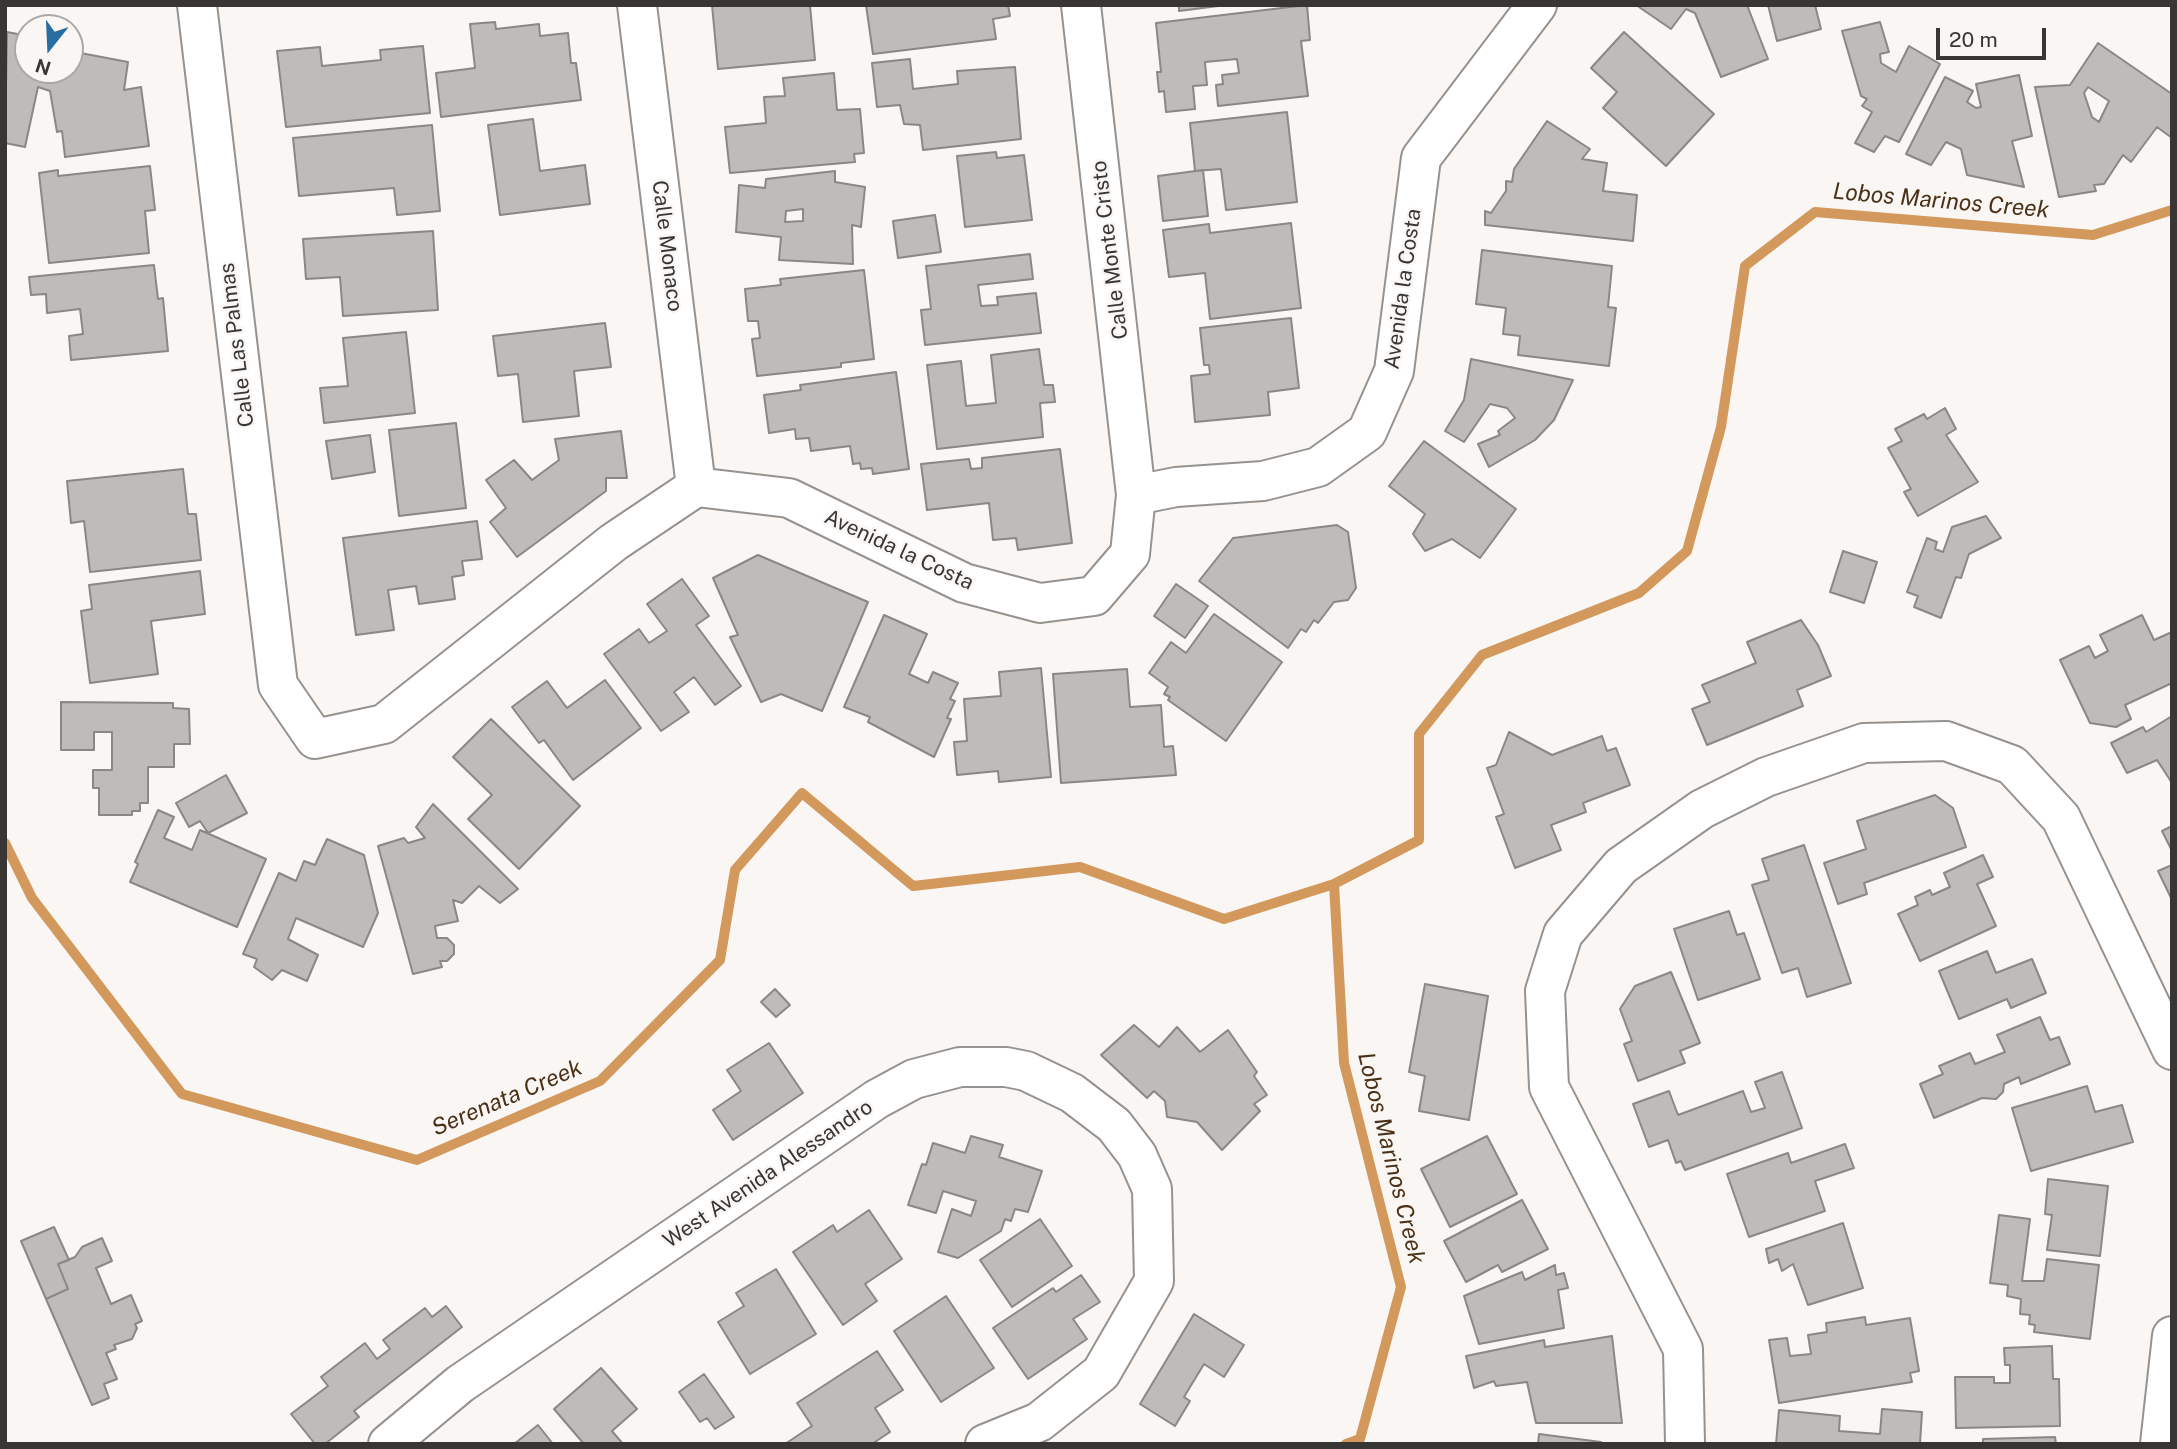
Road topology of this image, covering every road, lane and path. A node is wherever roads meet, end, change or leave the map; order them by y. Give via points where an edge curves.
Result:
1 (197, 5) edge
2 (637, 5) edge
3 (1081, 5) edge
4 (1537, 5) edge
5 (696, 486) junction
6 (1136, 495) junction
7 (2172, 1050) edge
8 (2172, 1336) edge
9 (388, 1444) edge
10 (985, 1444) edge
11 (1685, 1444) edge
12 (2160, 1444) edge

1 - 5 street, Calle Las Palmas via 278,685 315,739 384,724 614,542
2 - 5 street, Calle Monaco
3 - 6 street, Calle Monte Cristo
4 - 6 street, Avenida la Costa via 1421,158 1394,371 1367,432 1318,467 1263,481 1176,487
5 - 6 street, Avenida la Costa via 789,498 964,583 1040,603 1094,596 1130,554
7 - 11 street via 2061,818 2012,765 1946,741 1864,743 1766,777 1702,809 1621,866 1563,934 1545,991 1549,1087 1684,1349
8 - 12 street
9 - 10 street, West Avenida Alessandro via 460,1384 877,1099 914,1079 975,1065 1006,1066 1049,1081 1095,1108 1137,1154 1152,1189 1154,1281 1101,1373 1040,1422

